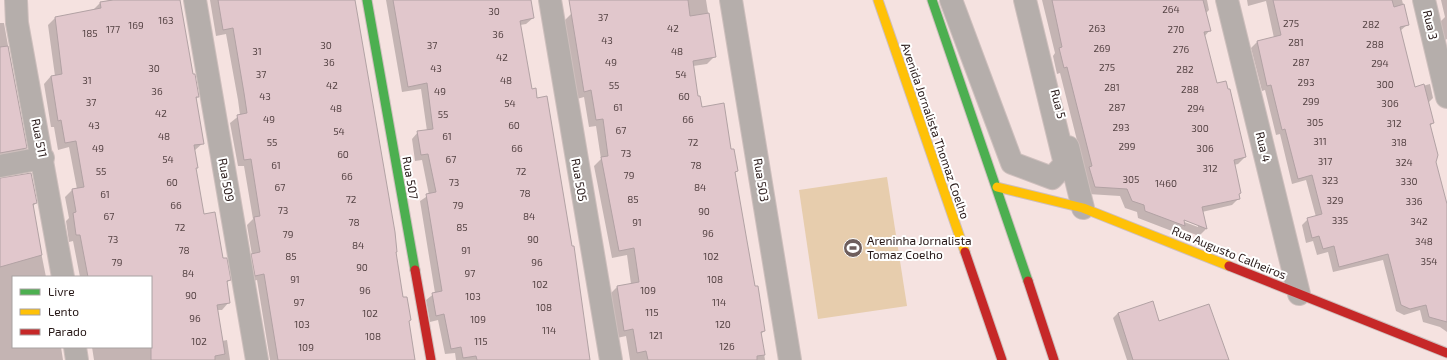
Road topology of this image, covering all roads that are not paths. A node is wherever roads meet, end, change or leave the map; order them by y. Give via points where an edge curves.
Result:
1 (16, 0) edge
2 (195, 0) edge
3 (367, 0) edge
4 (550, 0) edge
5 (731, 0) edge
6 (878, 0) edge
7 (932, 0) edge
8 (951, 0) edge
9 (1025, 0) edge
10 (1032, 0) edge
11 (1227, 0) edge
12 (1424, 0) edge
13 (1447, 97) edge
14 (43, 158) junction
15 (0, 166) edge
16 (997, 187) junction
17 (1083, 208) junction
18 (63, 276) edge
19 (1299, 294) junction
20 (75, 348) edge
21 (1447, 353) edge
22 (77, 360) edge
23 (258, 360) edge
24 (431, 360) edge
25 (611, 360) edge
26 (790, 360) edge
27 (1002, 360) edge
28 (1054, 360) edge

1 - 14 street, Rua 511 via 17,23
2 - 23 street, Rua 509
3 - 24 street, Rua 507
4 - 25 street, Rua 505
5 - 26 street, Rua 503
6 - 27 street, Avenida Jornalista Thomaz Coelho
7 - 16 street
8 - 9 street via 1012,163 1052,178 1065,164
10 - 17 street, Rua 5
11 - 19 street, Rua 4
12 - 13 street, Rua 3
14 - 15 street
14 - 18 street, Rua 511
16 - 17 street, Rua Augusto Calheiros
16 - 28 street
17 - 19 street, Rua Augusto Calheiros
19 - 21 street, Rua Augusto Calheiros
20 - 22 street

